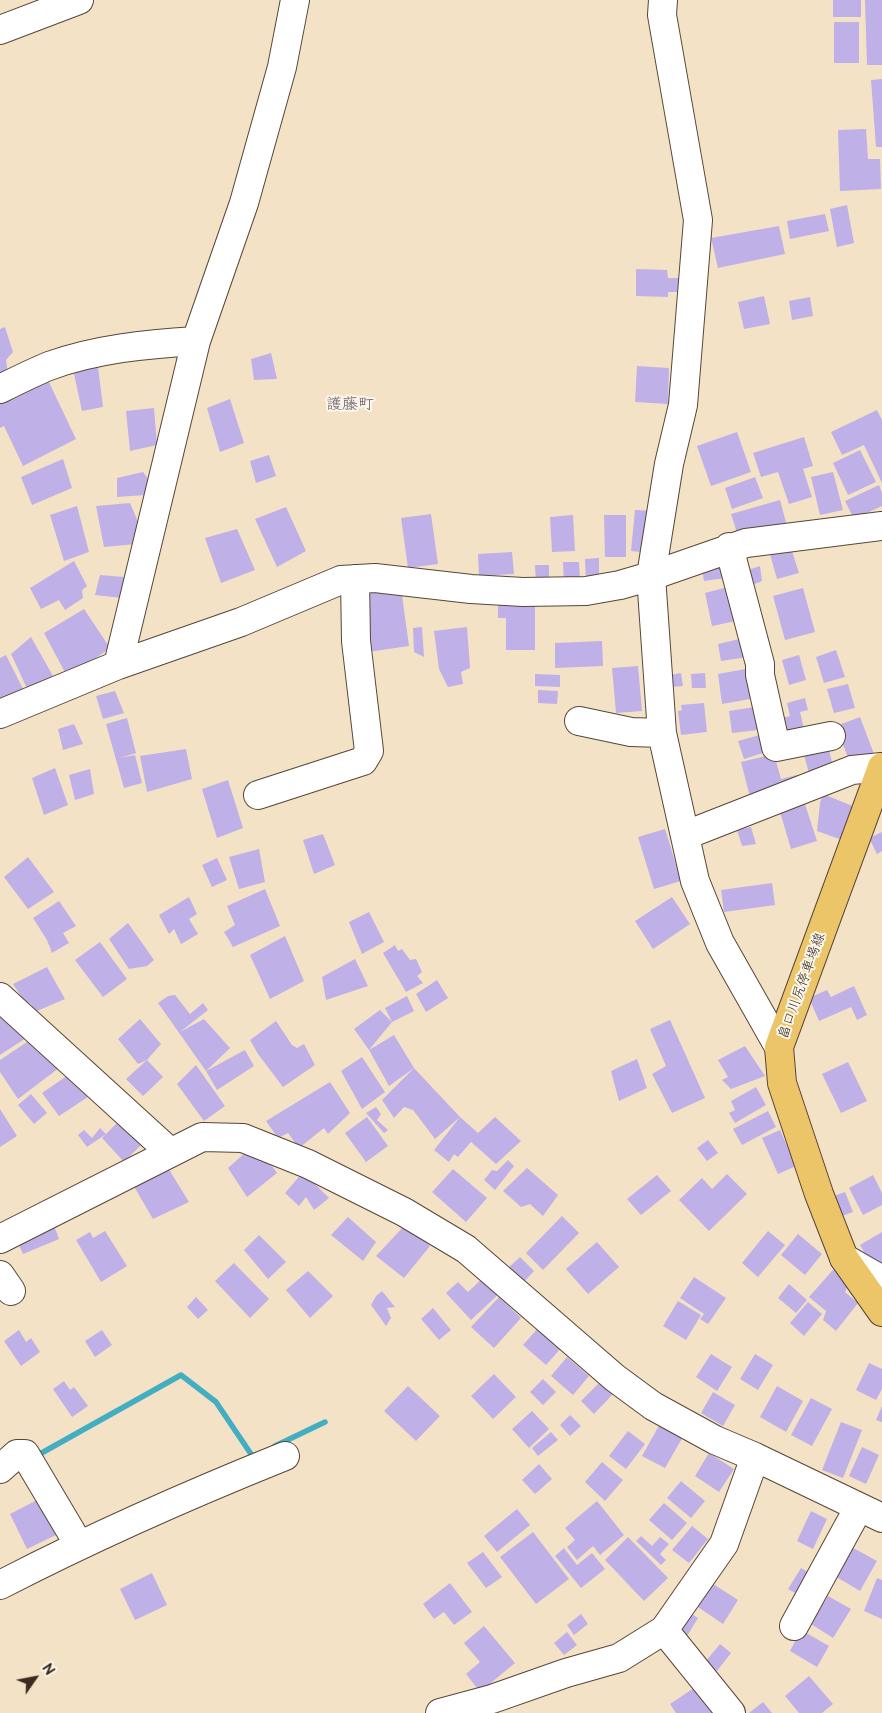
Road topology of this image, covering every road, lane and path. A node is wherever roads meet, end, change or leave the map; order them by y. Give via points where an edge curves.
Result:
1 (80, 0) edge
2 (295, 0) edge
3 (663, 0) edge
4 (0, 30) edge
5 (196, 341) junction
6 (0, 389) edge
7 (882, 526) edge
8 (729, 547) junction
9 (651, 576) junction
10 (355, 579) junction
11 (118, 665) junction
12 (0, 714) edge
13 (579, 721) dead end
14 (662, 733) junction
15 (831, 736) dead end
16 (882, 767) edge
17 (258, 795) dead end
18 (686, 835) junction
19 (0, 997) edge
20 (779, 1047) junction
21 (170, 1152) junction
22 (0, 1239) edge
23 (844, 1258) junction
24 (882, 1280) edge
25 (882, 1312) edge
26 (285, 1456) dead end
27 (755, 1456) junction
28 (0, 1470) edge
29 (871, 1513) edge
30 (79, 1545) junction
31 (0, 1585) edge
32 (794, 1626) dead end
33 (664, 1630) junction
34 (440, 1713) edge
35 (731, 1713) edge

1 - 4 street
2 - 5 street via 282,67 244,204
3 - 9 street via 662,15 698,220 683,405 669,464
5 - 6 street via 147,344 97,353 50,366
5 - 11 street
7 - 8 street
8 - 9 street
8 - 15 street via 760,664 776,747
9 - 10 street via 586,591 523,592 375,578
9 - 14 street
10 - 11 street via 341,580 241,622
10 - 17 street via 356,641 369,751 366,758
11 - 12 street
13 - 14 street via 630,732
14 - 18 street
16 - 18 street via 852,770
16 - 20 main road, 畠口川尻停車場線
18 - 20 street via 695,881 720,943
19 - 21 street
20 - 23 main road, 畠口川尻停車場線 via 782,1083 792,1116
21 - 22 street
21 - 27 street via 202,1137 243,1138 308,1164 395,1208 466,1249 615,1378 653,1406 715,1440
23 - 24 street
23 - 25 main road, 畠口川尻停車場線
26 - 30 street via 178,1499
27 - 29 street
27 - 33 street via 724,1544
28 - 30 street via 17,1454 25,1454
29 - 32 street
30 - 31 street
33 - 34 street via 619,1658
33 - 35 street

